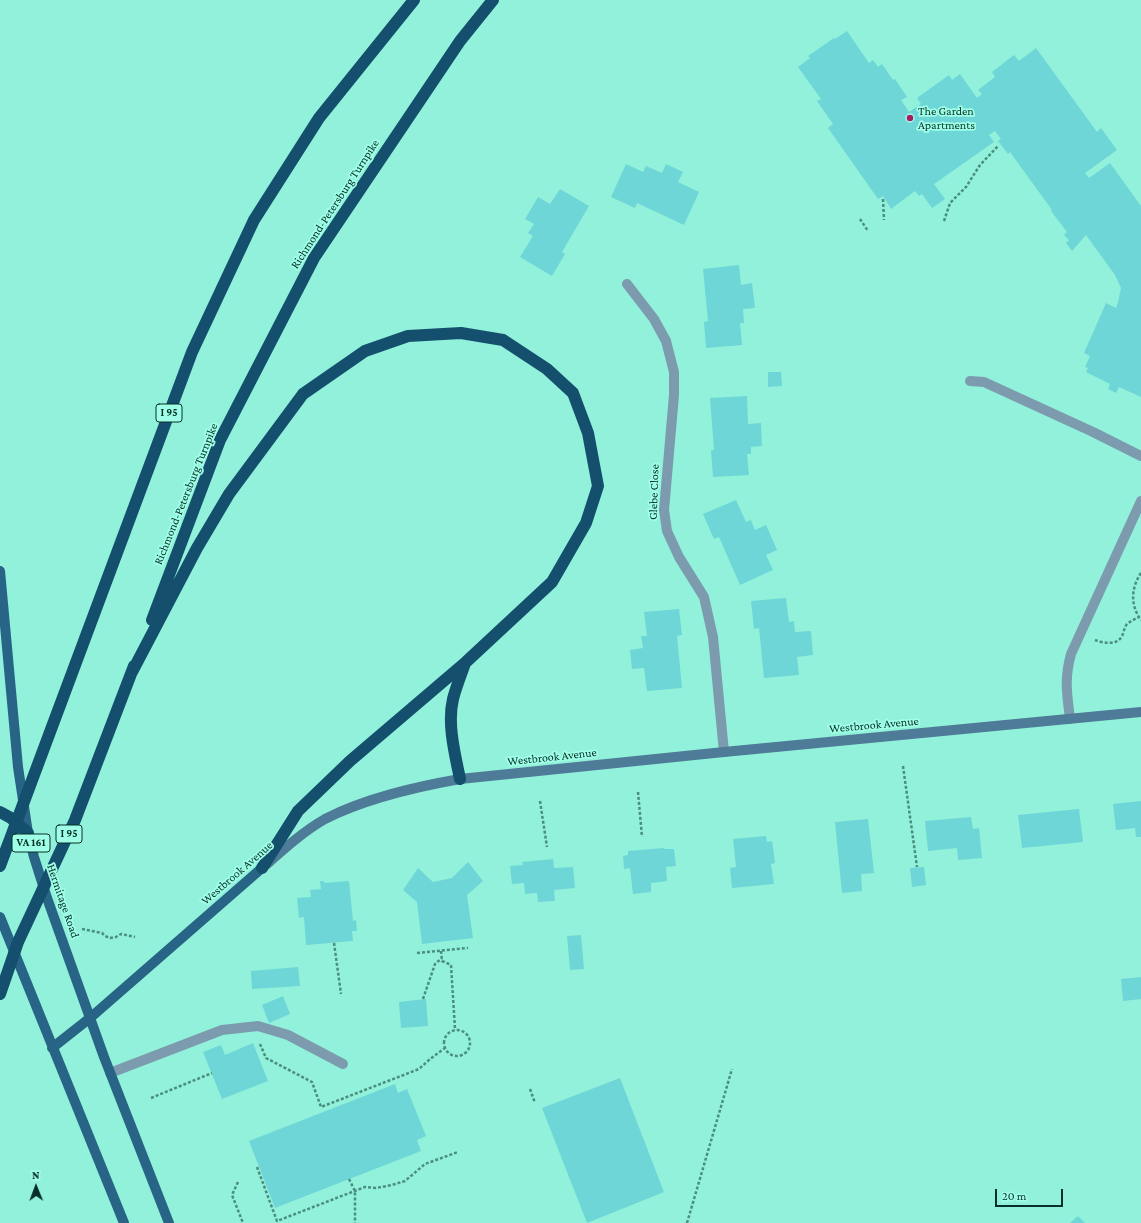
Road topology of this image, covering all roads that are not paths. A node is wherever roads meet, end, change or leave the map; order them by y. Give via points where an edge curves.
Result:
1 (414, 0) edge
2 (494, 0) edge
3 (627, 284) dead end
4 (970, 381) dead end
5 (1141, 456) edge
6 (1141, 501) edge
7 (0, 571) edge
8 (466, 662) junction
9 (132, 672) junction
10 (1141, 712) edge
11 (1070, 719) junction
12 (724, 752) junction
13 (460, 779) junction
14 (0, 812) edge
15 (28, 833) junction
16 (0, 866) edge
17 (262, 868) junction
18 (0, 918) edge
19 (0, 994) edge
20 (90, 1018) junction
21 (52, 1048) junction
22 (343, 1064) dead end
23 (110, 1072) junction
24 (124, 1223) edge
25 (169, 1223) edge

1 - 16 highway, I 95 via 319,118 254,220 192,352
2 - 9 highway, Richmond-Petersburg Turnpike / I 95 via 460,41 314,258 220,440
3 - 12 street, Glebe Close via 654,319 666,341 674,372 664,510 667,531 679,557 704,597 713,637
4 - 5 street via 984,382
6 - 11 street via 1071,654 1066,686
7 - 15 main road, Hermitage Road / VA 161 via 15,734
8 - 9 highway via 552,582 586,523 598,486 588,433 573,393 547,369 503,340 461,333 408,336 365,351 303,394 229,494 197,548
8 - 13 highway via 453,699 451,716
8 - 17 highway via 350,761 298,811
9 - 19 highway, Richmond-Petersburg Turnpike / I 95 via 76,820 18,942
10 - 11 street, Westbrook Avenue
11 - 12 street, Westbrook Avenue
12 - 13 street, Westbrook Avenue
13 - 17 street, Westbrook Avenue via 389,794 325,819
14 - 15 highway
15 - 20 main road, Hermitage Road / VA 161
17 - 20 main road, Westbrook Avenue
18 - 21 main road
20 - 21 main road, Westbrook Avenue
20 - 23 main road, Hermitage Road / VA 161
21 - 24 main road
22 - 23 street via 288,1035 258,1026 222,1030
23 - 25 main road, Hermitage Road / VA 161

